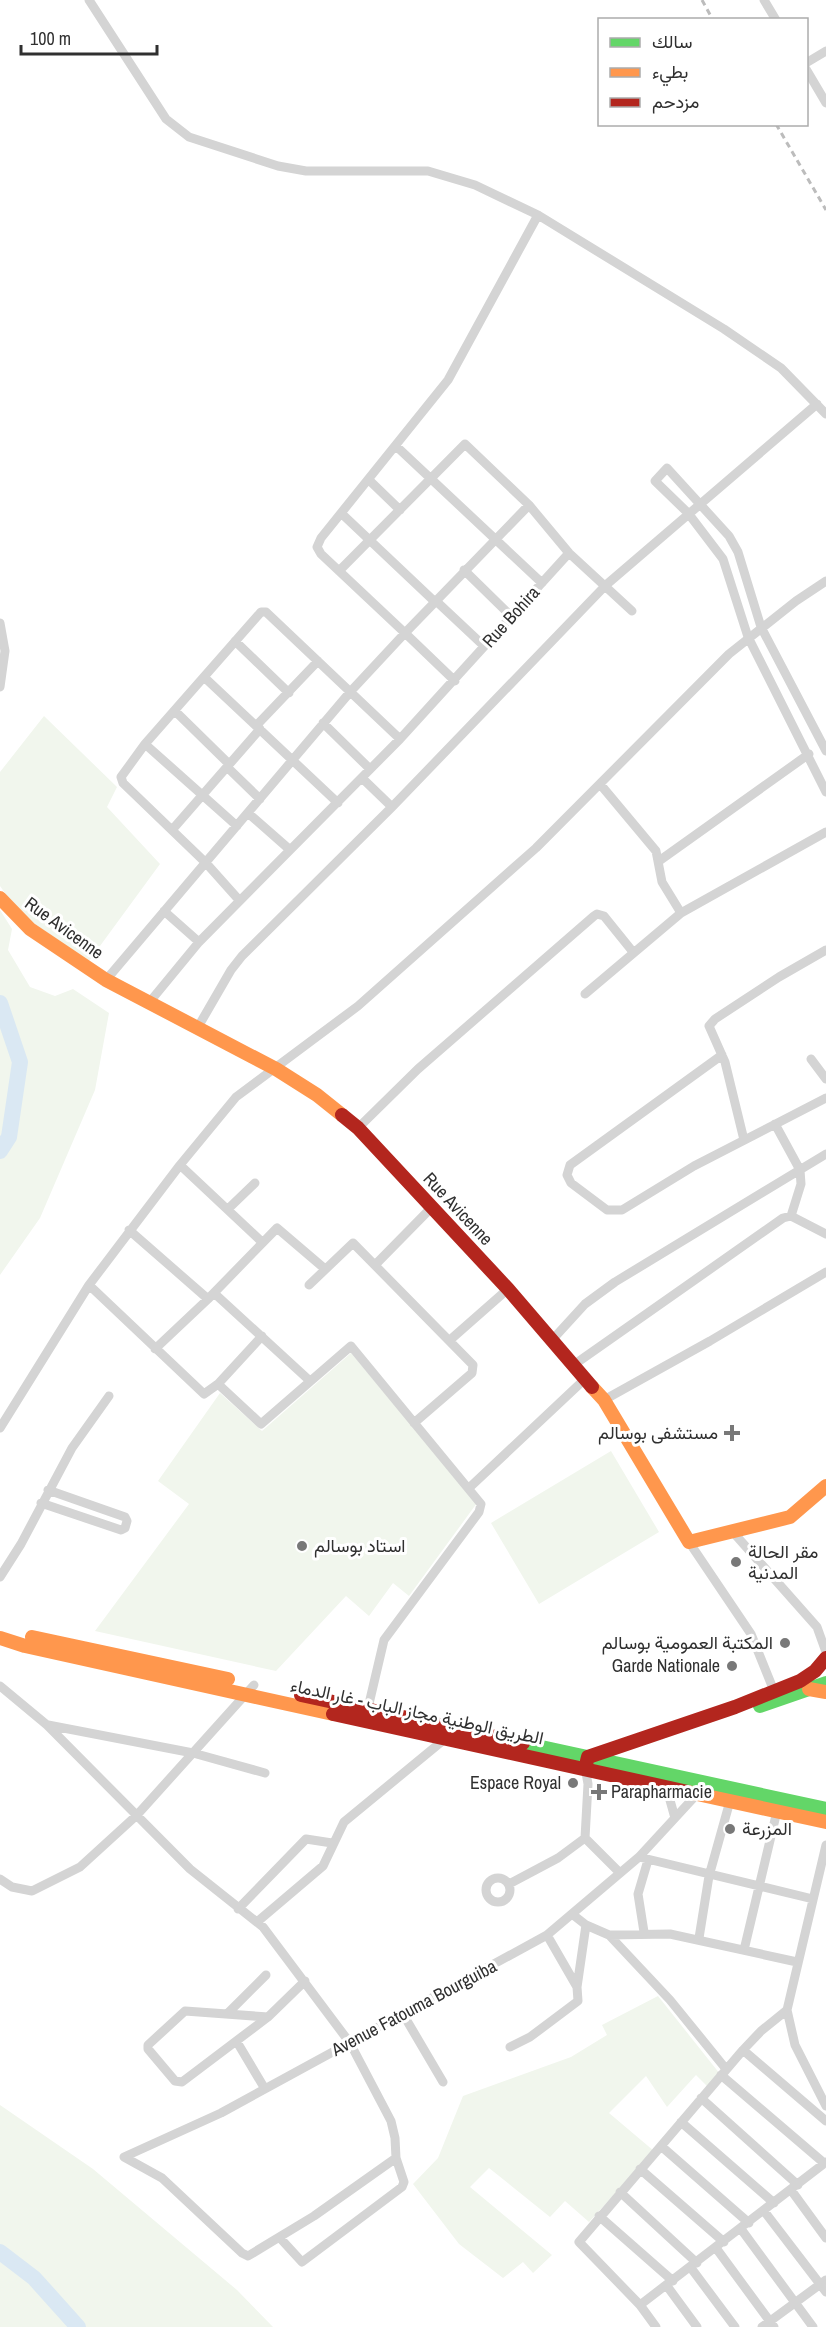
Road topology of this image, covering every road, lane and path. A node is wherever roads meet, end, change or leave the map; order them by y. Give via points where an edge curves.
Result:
1 (89, 0) edge
2 (764, 0) edge
3 (775, 18) edge
4 (826, 51) edge
5 (808, 62) edge
6 (808, 71) edge
7 (826, 103) edge
8 (538, 215) junction
9 (816, 404) junction
10 (826, 414) edge
11 (396, 446) junction
12 (430, 476) junction
13 (369, 480) junction
14 (701, 503) junction
15 (529, 505) junction
16 (400, 510) junction
17 (341, 513) junction
18 (688, 513) junction
19 (496, 538) junction
20 (370, 540) junction
21 (569, 554) junction
22 (464, 570) junction
23 (339, 571) junction
24 (826, 581) edge
25 (542, 583) junction
26 (606, 585) junction
27 (434, 601) junction
28 (632, 611) dead end
29 (510, 615) junction
30 (0, 623) edge
31 (761, 627) junction
32 (405, 633) junction
33 (748, 637) junction
34 (235, 641) junction
35 (484, 646) junction
36 (318, 661) junction
37 (204, 677) junction
38 (455, 681) junction
39 (0, 687) edge
40 (351, 691) junction
41 (289, 693) junction
42 (175, 711) junction
43 (323, 723) junction
44 (258, 727) junction
45 (400, 739) junction
46 (145, 744) junction
47 (826, 751) edge
48 (809, 754) junction
49 (292, 761) junction
50 (228, 766) junction
51 (370, 769) junction
52 (362, 778) junction
53 (824, 778) edge
54 (600, 784) junction
55 (826, 792) edge
56 (202, 795) junction
57 (260, 799) junction
58 (338, 803) junction
59 (392, 807) junction
60 (248, 813) junction
61 (237, 826) junction
62 (172, 830) junction
63 (826, 832) edge
64 (290, 849) junction
65 (659, 861) junction
66 (206, 862) junction
67 (0, 898) edge
68 (239, 900) junction
69 (164, 911) junction
70 (681, 913) junction
71 (199, 942) junction
72 (826, 950) edge
73 (633, 952) junction
74 (106, 980) junction
75 (585, 994) dead end
76 (148, 1004) junction
77 (198, 1028) junction
78 (722, 1055) junction
79 (811, 1059) dead end
80 (276, 1069) junction
81 (826, 1079) edge
82 (826, 1098) edge
83 (775, 1124) junction
84 (358, 1128) junction
85 (744, 1140) junction
86 (826, 1154) edge
87 (180, 1165) junction
88 (800, 1170) junction
89 (255, 1183) dead end
90 (432, 1207) junction
91 (228, 1209) junction
92 (791, 1215) junction
93 (129, 1230) junction
94 (826, 1234) edge
95 (262, 1242) junction
96 (376, 1264) junction
97 (325, 1269) junction
98 (826, 1272) edge
99 (89, 1285) junction
100 (309, 1285) dead end
101 (508, 1289) junction
102 (211, 1296) junction
103 (262, 1336) junction
104 (553, 1339) junction
105 (450, 1340) junction
106 (155, 1349) junction
107 (575, 1364) junction
108 (586, 1378) junction
109 (310, 1381) junction
110 (218, 1384) junction
111 (109, 1396) dead end
112 (604, 1400) junction
113 (414, 1423) junction
114 (0, 1428) edge
115 (826, 1485) edge
116 (468, 1488) junction
117 (48, 1490) junction
118 (41, 1503) junction
119 (732, 1531) junction
120 (689, 1542) junction
121 (0, 1577) edge
122 (817, 1628) junction
123 (826, 1632) edge
124 (0, 1637) edge
125 (826, 1652) edge
126 (826, 1658) edge
127 (826, 1683) edge
128 (0, 1686) edge
129 (251, 1689) junction
130 (809, 1689) junction
131 (826, 1692) edge
132 (776, 1696) junction
133 (333, 1707) junction
134 (368, 1708) junction
135 (47, 1725) junction
136 (450, 1734) junction
137 (193, 1753) junction
138 (594, 1764) junction
139 (265, 1773) dead end
140 (666, 1786) junction
141 (698, 1793) junction
142 (730, 1801) junction
143 (826, 1809) edge
144 (777, 1811) junction
145 (137, 1815) junction
146 (675, 1818) junction
147 (826, 1822) edge
148 (585, 1838) junction
149 (333, 1843) junction
150 (826, 1845) edge
151 (643, 1858) junction
152 (620, 1873) junction
153 (709, 1876) junction
154 (0, 1879) edge
155 (509, 1884) dead end
156 (757, 1887) junction
157 (826, 1893) edge
158 (814, 1894) junction
159 (238, 1909) junction
160 (572, 1914) junction
161 (257, 1922) junction
162 (586, 1925) junction
163 (644, 1932) junction
164 (547, 1935) junction
165 (609, 1935) junction
166 (699, 1938) junction
167 (744, 1950) junction
168 (797, 1962) junction
169 (266, 1975) dead end
170 (305, 1981) junction
171 (577, 1987) junction
172 (787, 2010) junction
173 (227, 2014) junction
174 (403, 2014) junction
175 (268, 2017) junction
176 (237, 2042) junction
177 (350, 2043) junction
178 (510, 2047) dead end
179 (742, 2050) junction
180 (724, 2072) junction
181 (443, 2082) dead end
182 (265, 2089) junction
183 (701, 2098) junction
184 (826, 2106) edge
185 (826, 2121) edge
186 (681, 2122) junction
187 (661, 2146) junction
188 (396, 2158) junction
189 (825, 2162) edge
190 (640, 2169) junction
191 (794, 2188) junction
192 (620, 2192) junction
193 (774, 2203) junction
194 (764, 2211) junction
195 (599, 2216) junction
196 (749, 2223) junction
197 (741, 2229) junction
198 (280, 2238) junction
199 (826, 2238) edge
200 (720, 2245) junction
201 (694, 2266) junction
202 (670, 2284) junction
203 (824, 2286) edge
204 (795, 2303) junction
205 (640, 2305) junction
206 (769, 2325) edge
207 (656, 2327) edge
208 (697, 2327) edge
209 (735, 2327) edge
210 (813, 2327) edge

1 - 8 street via 166,119 189,137 259,161 306,171 439,172
2 - 3 street
4 - 5 street
6 - 7 street
8 - 9 street via 734,335 781,368
8 - 11 street via 448,380
9 - 10 street
9 - 14 street
11 - 12 street
11 - 13 street
12 - 15 street via 462,444
12 - 16 street
12 - 19 street
13 - 16 street
13 - 17 street
14 - 18 street
14 - 18 street via 667,468 655,481
14 - 31 street via 738,552
15 - 19 street
15 - 21 street
16 - 20 street
17 - 20 street
17 - 23 street via 317,544 321,554
18 - 26 street
18 - 33 street via 723,559
19 - 22 street
19 - 25 street
20 - 23 street
20 - 27 street
21 - 25 street, Rue Bohira
21 - 26 street
22 - 27 street
22 - 29 street
23 - 32 street
24 - 31 street
25 - 29 street, Rue Bohira
26 - 28 street
26 - 59 street
27 - 32 street
27 - 35 street
29 - 35 street, Rue Bohira
30 - 39 street via 5,651
31 - 33 street
31 - 47 street
32 - 38 street
32 - 40 street
33 - 48 street
33 - 54 street
34 - 36 street via 264,611
34 - 37 street
34 - 41 street
35 - 38 street, Rue Bohira
36 - 40 street
36 - 41 street
37 - 42 street
37 - 44 street
38 - 45 street, Rue Bohira
40 - 43 street
40 - 45 street
41 - 44 street
42 - 46 street
42 - 50 street
43 - 49 street
43 - 51 street
44 - 49 street
44 - 50 street
45 - 51 street, Rue Bohira
46 - 56 street
46 - 62 street via 121,780
48 - 53 street
48 - 65 street
49 - 57 street
49 - 58 street
50 - 56 street
50 - 57 street
51 - 52 street, Rue Bohira
52 - 58 street, Rue Bohira
52 - 59 street
53 - 55 street
54 - 65 street via 647,839
54 - 80 street via 536,848 358,1005
56 - 61 street
56 - 62 street
57 - 60 street
58 - 64 street, Rue Bohira
59 - 77 street via 242,956
60 - 61 street
60 - 64 street
61 - 66 street
62 - 66 street
63 - 70 street
64 - 68 street, Rue Bohira
65 - 70 street via 662,882
66 - 68 street
66 - 69 street
67 - 74 street, Rue Avicenne via 30,929
68 - 71 street, Rue Bohira
69 - 71 street
69 - 74 street
70 - 73 street
71 - 76 street, Rue Bohira
72 - 78 street via 711,1022
73 - 75 street
73 - 84 street via 604,916 597,914 418,1069
74 - 76 street, Rue Avicenne
76 - 77 street, Rue Avicenne
77 - 80 street, Rue Avicenne
78 - 85 street
78 - 85 street via 570,1165 567,1175 571,1183 607,1210 622,1210
79 - 81 street
80 - 84 street, Rue Avicenne
80 - 87 street via 236,1097
82 - 83 street
83 - 85 street
83 - 88 street
84 - 90 street, Rue Avicenne
86 - 88 street
87 - 91 street
87 - 93 street
88 - 92 street via 801,1184
88 - 104 street via 615,1282 585,1304
89 - 91 street
90 - 96 street
90 - 101 street, Rue Avicenne
91 - 95 street
92 - 94 street
92 - 107 street
93 - 99 street
93 - 102 street
95 - 97 street via 279,1228
95 - 102 street
96 - 97 street via 351,1243
96 - 105 street
97 - 100 street
98 - 112 street
99 - 106 street
99 - 114 street
101 - 104 street, Rue Avicenne
101 - 105 street
102 - 103 street
102 - 106 street
103 - 109 street
103 - 110 street
104 - 107 street, Rue Avicenne
105 - 113 street via 474,1370
106 - 110 street via 204,1394
107 - 108 street, Rue Avicenne
108 - 112 street, Rue Avicenne
108 - 116 street
109 - 110 street via 260,1424
109 - 113 street via 351,1346
111 - 117 street
112 - 120 street, Rue Avicenne
113 - 116 street
115 - 119 street via 790,1516
116 - 134 street via 480,1504 479,1512 384,1640
117 - 118 street
117 - 118 street via 125,1518 124,1528
118 - 121 street
119 - 120 street
119 - 122 street
120 - 132 street via 751,1634
122 - 123 street
122 - 125 street
124 - 129 street, الطريق الوطنية مجاز الباب - غار الدماء via 27,1637
126 - 132 street via 807,1677
127 - 130 street
128 - 135 street
129 - 133 street, الطريق الوطنية مجاز الباب - غار الدماء
129 - 137 street
130 - 131 street
130 - 132 street
132 - 138 street
133 - 134 street, الطريق الوطنية مجاز الباب - غار الدماء
133 - 136 street, الطريق الوطنية مجاز الباب - غار الدماء
134 - 136 street, الطريق الوطنية مجاز الباب - غار الدماء
135 - 137 street
135 - 145 street
136 - 138 street, الطريق الوطنية مجاز الباب - غار الدماء
136 - 149 street via 344,1822
137 - 139 street
137 - 145 street
138 - 140 street, الطريق الوطنية مجاز الباب - غار الدماء
138 - 143 street, الطريق الوطنية مجاز الباب - غار الدماء
138 - 148 street via 588,1784
140 - 141 street, الطريق الوطنية مجاز الباب - غار الدماء
140 - 146 street
141 - 142 street, الطريق الوطنية مجاز الباب - غار الدماء
141 - 146 street, Avenue Fatouma Bourguiba
142 - 144 street, الطريق الوطنية مجاز الباب - غار الدماء
142 - 153 street
144 - 147 street, الطريق الوطنية مجاز الباب - غار الدماء
144 - 156 street
145 - 154 street via 80,1867 44,1887 21,1891
145 - 159 street via 190,1869
146 - 151 street, Avenue Fatouma Bourguiba
148 - 152 street
148 - 155 street
149 - 159 street via 306,1839
149 - 161 street via 323,1866
150 - 158 street
151 - 152 street, Avenue Fatouma Bourguiba
151 - 153 street
151 - 163 street via 638,1894
152 - 160 street, Avenue Fatouma Bourguiba
153 - 156 street
153 - 166 street
156 - 158 street
156 - 167 street
157 - 158 street
158 - 168 street
159 - 161 street
160 - 162 street
160 - 164 street, Avenue Fatouma Bourguiba
161 - 170 street
162 - 165 street
162 - 171 street
163 - 165 street
163 - 166 street
164 - 171 street
164 - 174 street, Avenue Fatouma Bourguiba
165 - 180 street via 670,2000
166 - 167 street
167 - 168 street
168 - 172 street
169 - 173 street
170 - 175 street
170 - 177 street
171 - 178 street via 580,1999 576,2004
172 - 179 street
172 - 184 street via 795,2045
173 - 175 street
173 - 176 street via 185,2011 148,2049 178,2082
174 - 177 street, Avenue Fatouma Bourguiba
174 - 181 street
175 - 176 street
176 - 182 street
177 - 182 street, Avenue Fatouma Bourguiba
177 - 188 street via 391,2121
179 - 180 street
179 - 185 street
180 - 183 street
180 - 189 street
182 - 198 street, Avenue Fatouma Bourguiba via 124,2157 162,2178 246,2255
183 - 186 street
183 - 191 street
186 - 187 street
186 - 193 street
187 - 190 street
187 - 196 street
188 - 198 street
188 - 198 street via 402,2187 304,2261 298,2261
189 - 191 street
190 - 192 street
190 - 200 street
191 - 193 street
191 - 199 street
192 - 195 street
192 - 201 street
193 - 194 street
194 - 196 street
194 - 203 street
195 - 202 street
195 - 205 street via 579,2244
196 - 197 street
197 - 200 street
197 - 204 street
200 - 201 street
200 - 206 street
201 - 202 street
201 - 209 street
202 - 205 street
202 - 208 street
203 - 204 street
204 - 206 street
204 - 210 street
205 - 207 street

